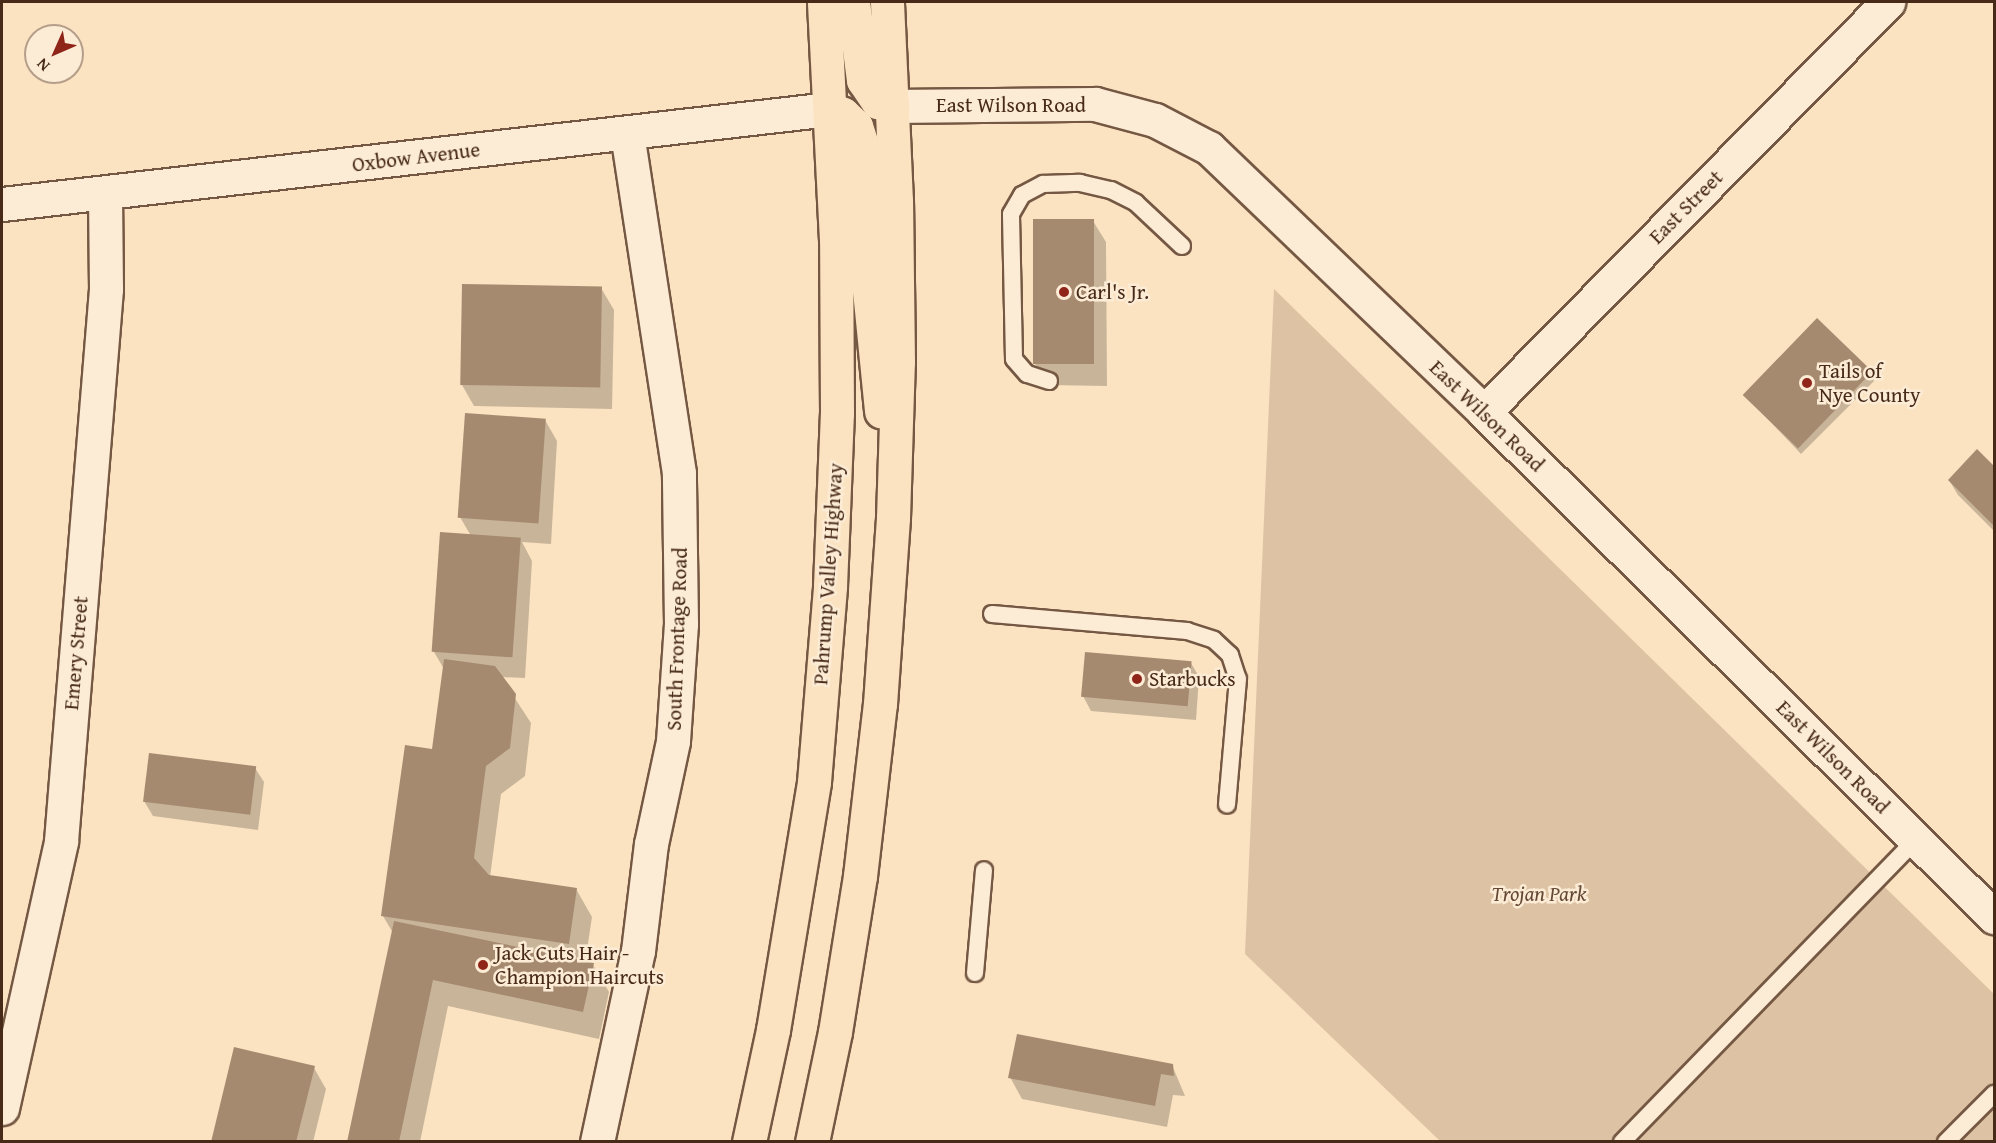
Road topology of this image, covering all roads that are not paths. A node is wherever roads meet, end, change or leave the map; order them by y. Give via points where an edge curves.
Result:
1 (824, 2) edge
2 (853, 2) edge
3 (887, 2) edge
4 (1888, 2) edge
5 (892, 106) junction
6 (830, 109) junction
7 (627, 133) junction
8 (105, 193) junction
9 (2, 204) edge
10 (1182, 246) dead end
11 (1049, 381) dead end
12 (1484, 412) junction
13 (893, 518) junction
14 (992, 614) dead end
15 (1227, 805) dead end
16 (1917, 840) junction
17 (984, 870) dead end
18 (1995, 917) edge
19 (975, 973) dead end
20 (1995, 1094) edge
21 (2, 1108) edge
22 (597, 1142) edge
23 (749, 1142) edge
24 (812, 1142) edge
25 (1622, 1142) edge
26 (1946, 1142) edge

1 - 6 highway, Pahrump Valley Highway
2 - 5 highway via 863,80 879,102
3 - 5 highway
4 - 12 street, East Street
5 - 12 street, East Wilson Road via 1062,101 1095,104 1183,132 1243,177
5 - 13 highway via 898,351
6 - 7 street, Oxbow Avenue
6 - 13 highway via 856,126 862,145 873,351
6 - 23 highway, Pahrump Valley Highway via 837,413 829,597 813,782 773,1030
7 - 8 street, Oxbow Avenue
7 - 22 street, South Frontage Road via 679,473 681,624 673,741 651,844 638,951
8 - 9 street, Oxbow Avenue
8 - 21 street, Emery Street via 105,289 61,841
10 - 11 lane via 1136,202 1111,190 1080,183 1043,184 1022,195 1011,214 1014,359 1027,374
12 - 16 street, East Wilson Road
13 - 24 highway via 880,704 860,876 835,1032
14 - 15 lane via 1187,631 1214,640 1230,655 1238,679
16 - 18 street, East Wilson Road
16 - 25 lane
17 - 19 lane
20 - 26 lane

